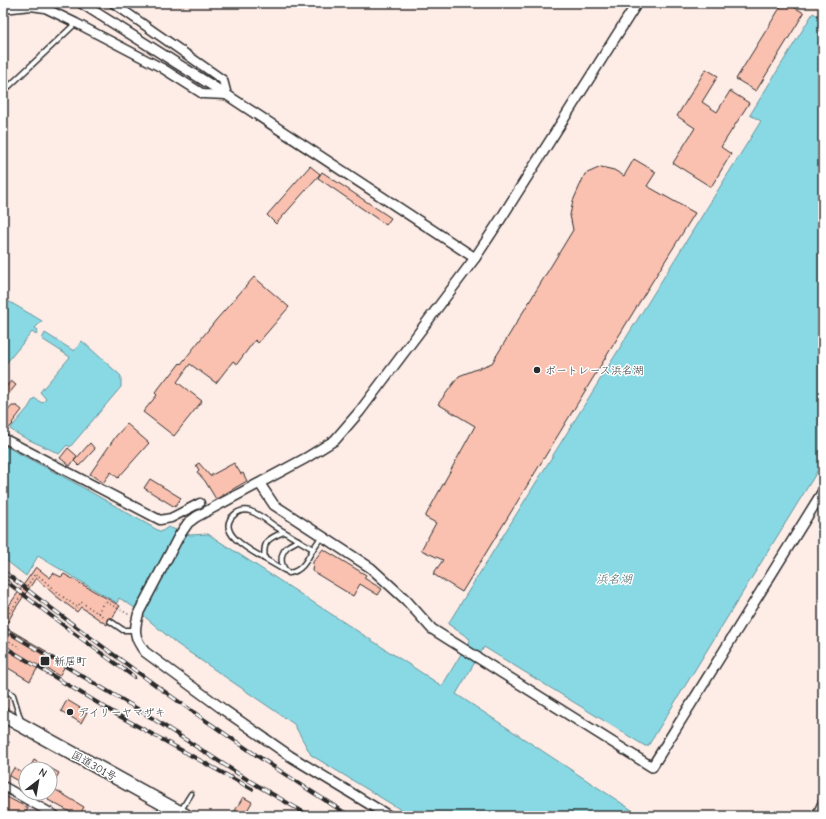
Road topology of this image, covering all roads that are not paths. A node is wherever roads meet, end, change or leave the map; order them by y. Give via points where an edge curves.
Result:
1 (81, 3) edge
2 (113, 3) edge
3 (637, 3) edge
4 (32, 4) edge
5 (46, 5) edge
6 (3, 8) edge
7 (76, 23) junction
8 (3, 92) edge
9 (227, 95) junction
10 (475, 258) junction
11 (3, 438) edge
12 (260, 484) junction
13 (823, 491) edge
14 (200, 503) dead end
15 (284, 532) junction
16 (322, 536) junction
17 (298, 540) junction
18 (313, 549) junction
19 (265, 559) junction
20 (284, 570) junction
21 (110, 621) road end
22 (134, 630) junction
23 (3, 688) edge
24 (4, 718) edge
25 (22, 726) junction
26 (3, 786) edge
27 (190, 794) dead end
28 (823, 803) edge
29 (183, 814) edge
30 (817, 815) edge
31 (56, 816) edge
32 (389, 816) edge

1 - 9 street
2 - 9 street via 223,80
3 - 10 street
4 - 5 street
4 - 6 street
5 - 7 street
7 - 8 lane
7 - 9 street via 162,68 203,94
9 - 10 street
10 - 12 street via 360,411 335,440
11 - 14 street via 160,520 171,518
12 - 16 street via 274,505
12 - 22 street via 188,524 135,614
13 - 16 street via 652,767 432,629 406,600 371,568
15 - 17 lane
15 - 19 lane via 266,542
15 - 19 lane via 248,510 239,512 231,518 229,528 234,538
16 - 18 lane
17 - 18 lane
17 - 20 lane via 286,548 282,555
18 - 20 lane via 301,569 289,573
19 - 20 lane
21 - 22 lane via 123,630
22 - 32 street via 145,652 224,710 290,756
23 - 25 lane via 13,695
24 - 25 highway, 国道301号
25 - 29 highway, 国道301号
26 - 31 street
27 - 29 lane
28 - 30 street

